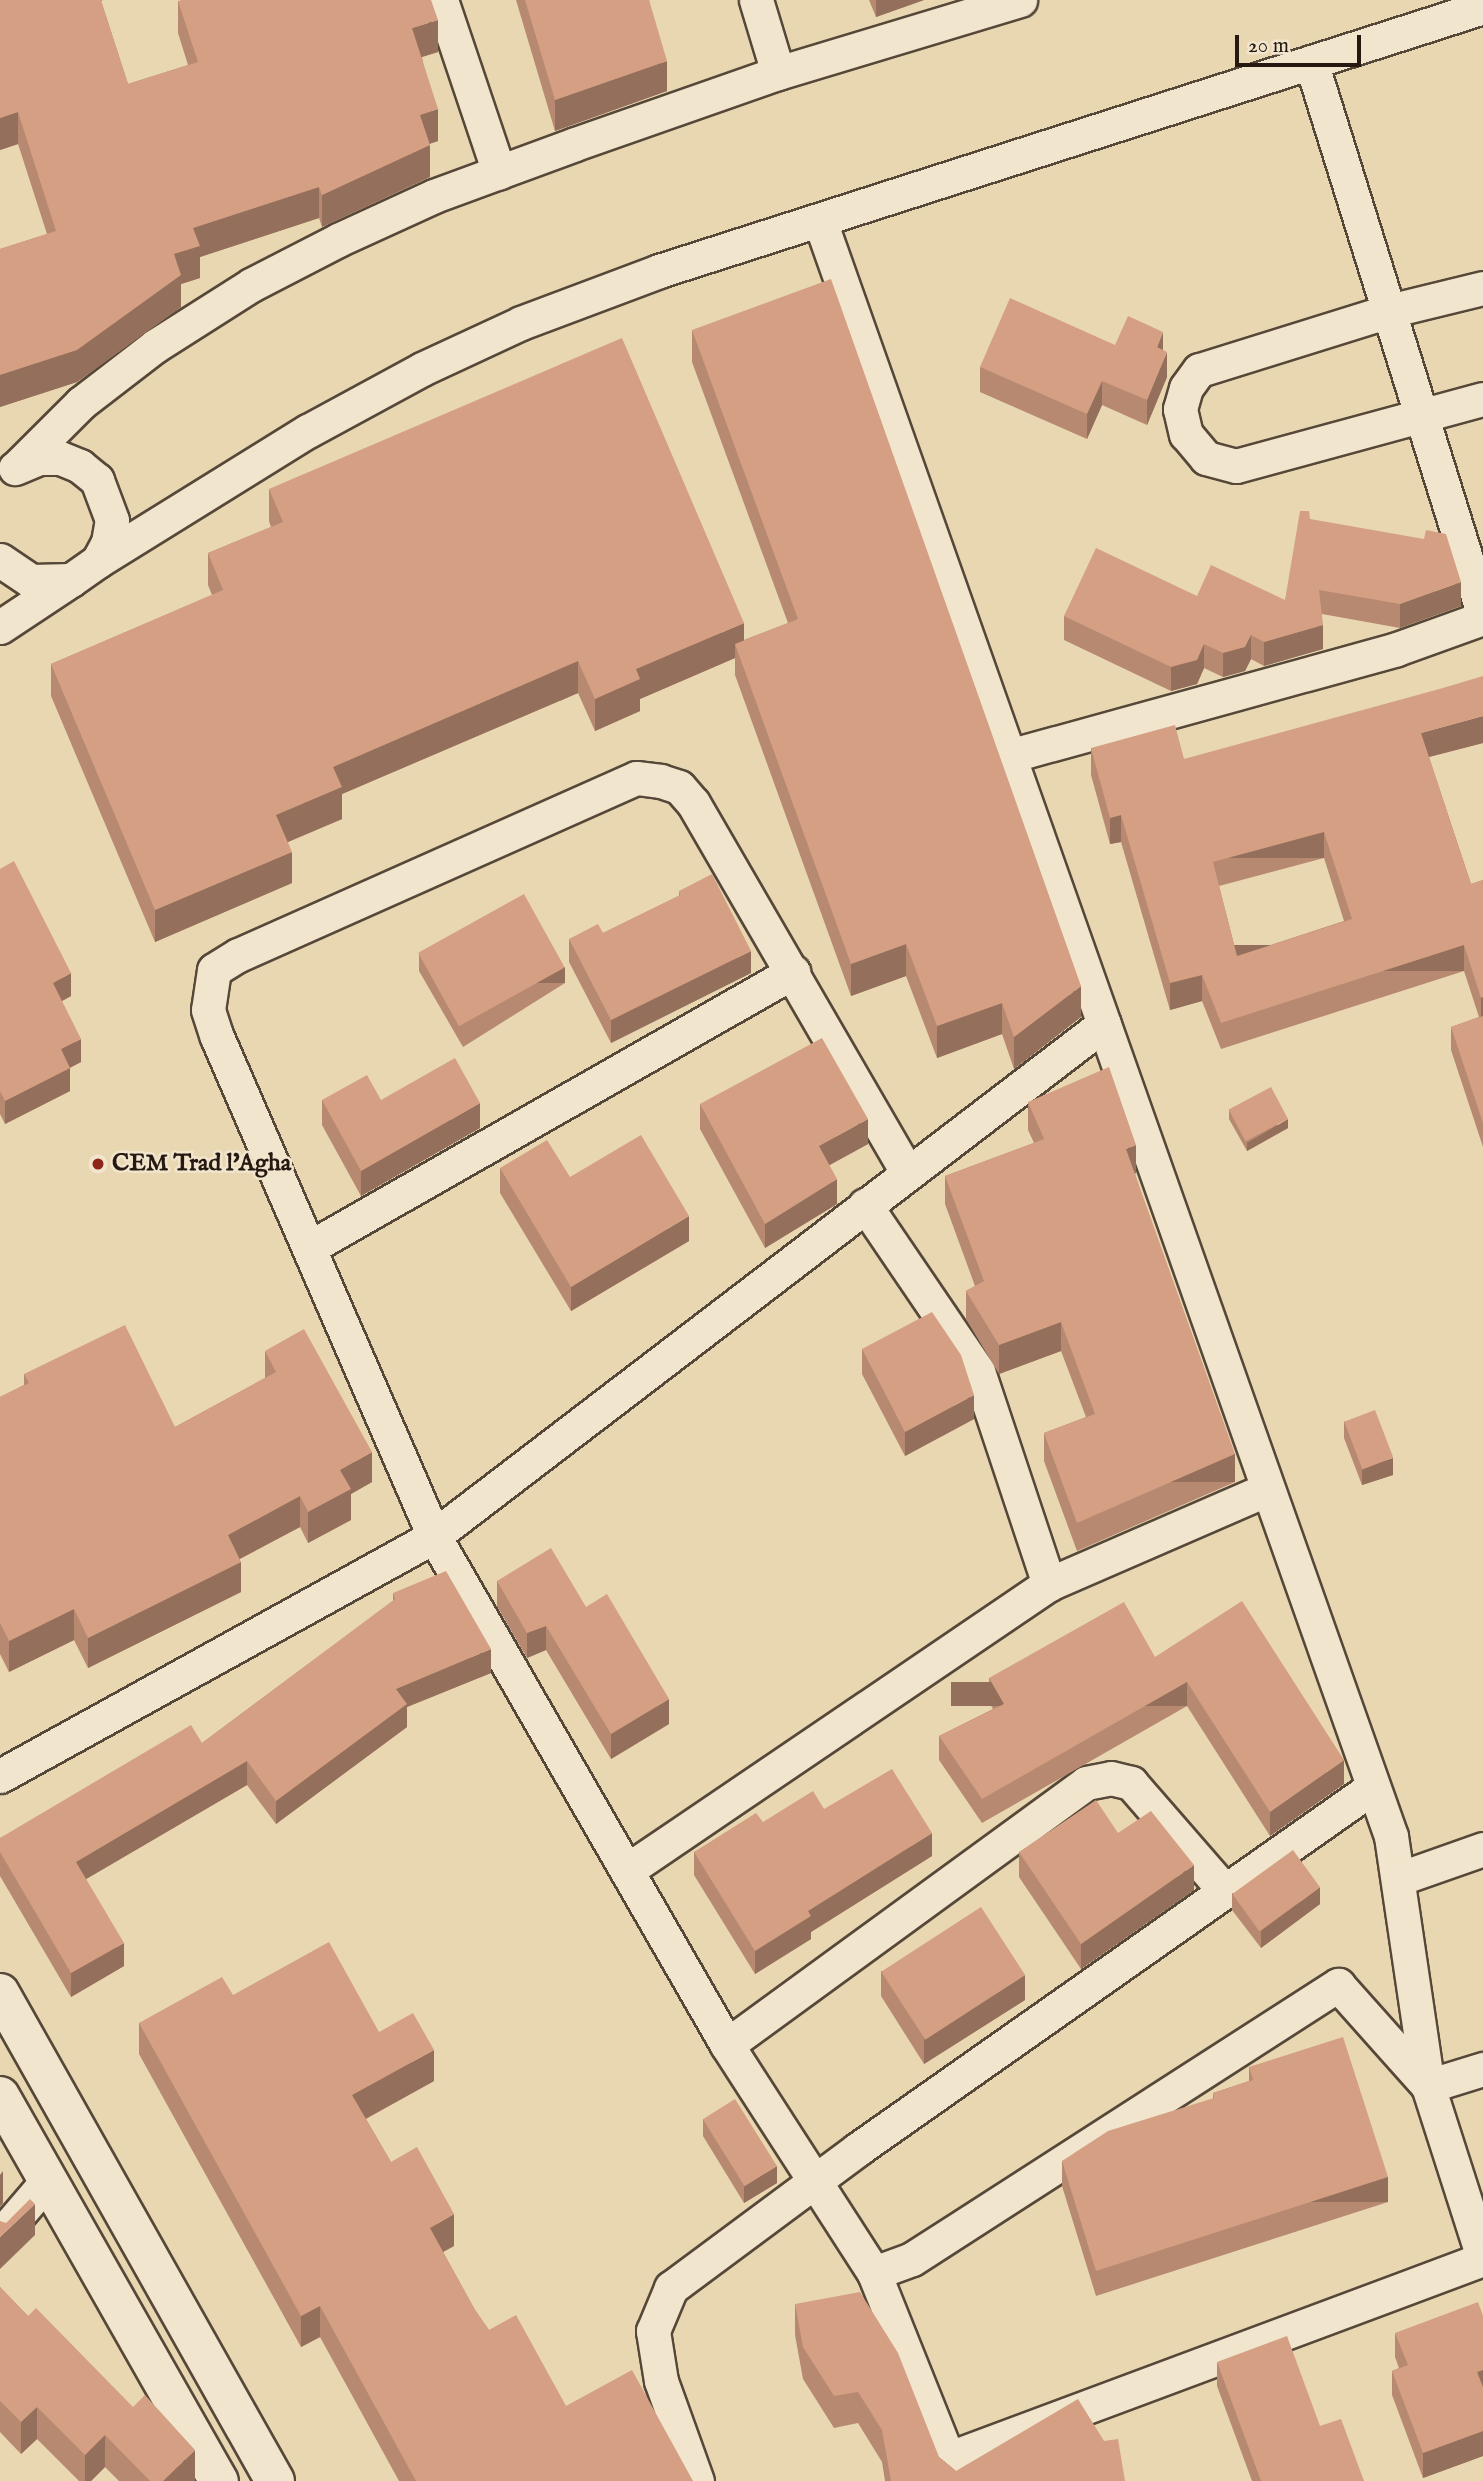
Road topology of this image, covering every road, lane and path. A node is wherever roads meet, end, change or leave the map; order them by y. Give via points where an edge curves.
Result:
1 (441, 0) edge
2 (756, 0) edge
3 (1020, 0) edge
4 (1483, 7) edge
5 (1311, 62) junction
6 (778, 73) junction
7 (499, 172) junction
8 (820, 221) junction
9 (1483, 288) edge
10 (1389, 312) junction
11 (1483, 399) edge
12 (1421, 415) junction
13 (9, 473) edge
14 (0, 560) edge
15 (98, 561) junction
16 (71, 580) junction
17 (1483, 615) edge
18 (0, 627) edge
19 (1009, 756) junction
20 (793, 972) junction
21 (1104, 1024) junction
22 (907, 1172) junction
23 (865, 1205) junction
24 (312, 1246) junction
25 (1268, 1489) junction
26 (434, 1536) junction
27 (1049, 1584) junction
28 (0, 1776) edge
29 (1373, 1787) junction
30 (1483, 1849) edge
31 (629, 1868) junction
32 (1398, 1879) junction
33 (1223, 1889) junction
34 (0, 1993) edge
35 (727, 2045) junction
36 (1483, 2069) edge
37 (1428, 2086) junction
38 (0, 2096) edge
39 (48, 2180) junction
40 (817, 2180) junction
41 (0, 2236) edge
42 (1483, 2258) edge
43 (874, 2273) junction
44 (952, 2470) edge
45 (219, 2481) edge
46 (275, 2481) edge
47 (697, 2481) edge

1 - 7 street
2 - 6 street
3 - 6 street
4 - 5 street
5 - 8 street
5 - 10 street
6 - 7 street
7 - 13 street via 350,234 251,285 155,346 81,402
8 - 15 street via 659,271 521,323 422,369 308,431
8 - 19 street
9 - 10 street
10 - 12 street
10 - 12 street via 1199,370 1186,388 1180,409 1186,434 1206,458 1236,466
11 - 12 street
12 - 17 street
13 - 15 street via 39,458 60,458 97,480 108,499 112,520
14 - 16 street via 31,581
15 - 16 street
16 - 18 street
17 - 19 street via 1397,649
19 - 21 street
20 - 22 street
20 - 24 street
20 - 24 street via 693,803 679,787 636,778 238,955 214,970 208,1010
21 - 22 street
21 - 25 street
22 - 23 street
23 - 26 street
23 - 27 street via 978,1371
24 - 26 street
25 - 27 street
25 - 29 street
26 - 28 street
26 - 31 street
27 - 31 street
29 - 32 street via 1391,1836
29 - 33 street
30 - 32 street
31 - 35 street
32 - 37 street
33 - 35 street via 1131,1783 1111,1778 1086,1783
33 - 40 street
34 - 46 street
35 - 40 street
36 - 37 street
37 - 42 street
37 - 43 street via 1338,1985 912,2259
38 - 39 street
39 - 41 street
39 - 45 street
40 - 43 street
40 - 47 street via 671,2288 653,2331 661,2381
42 - 44 street
43 - 44 street

